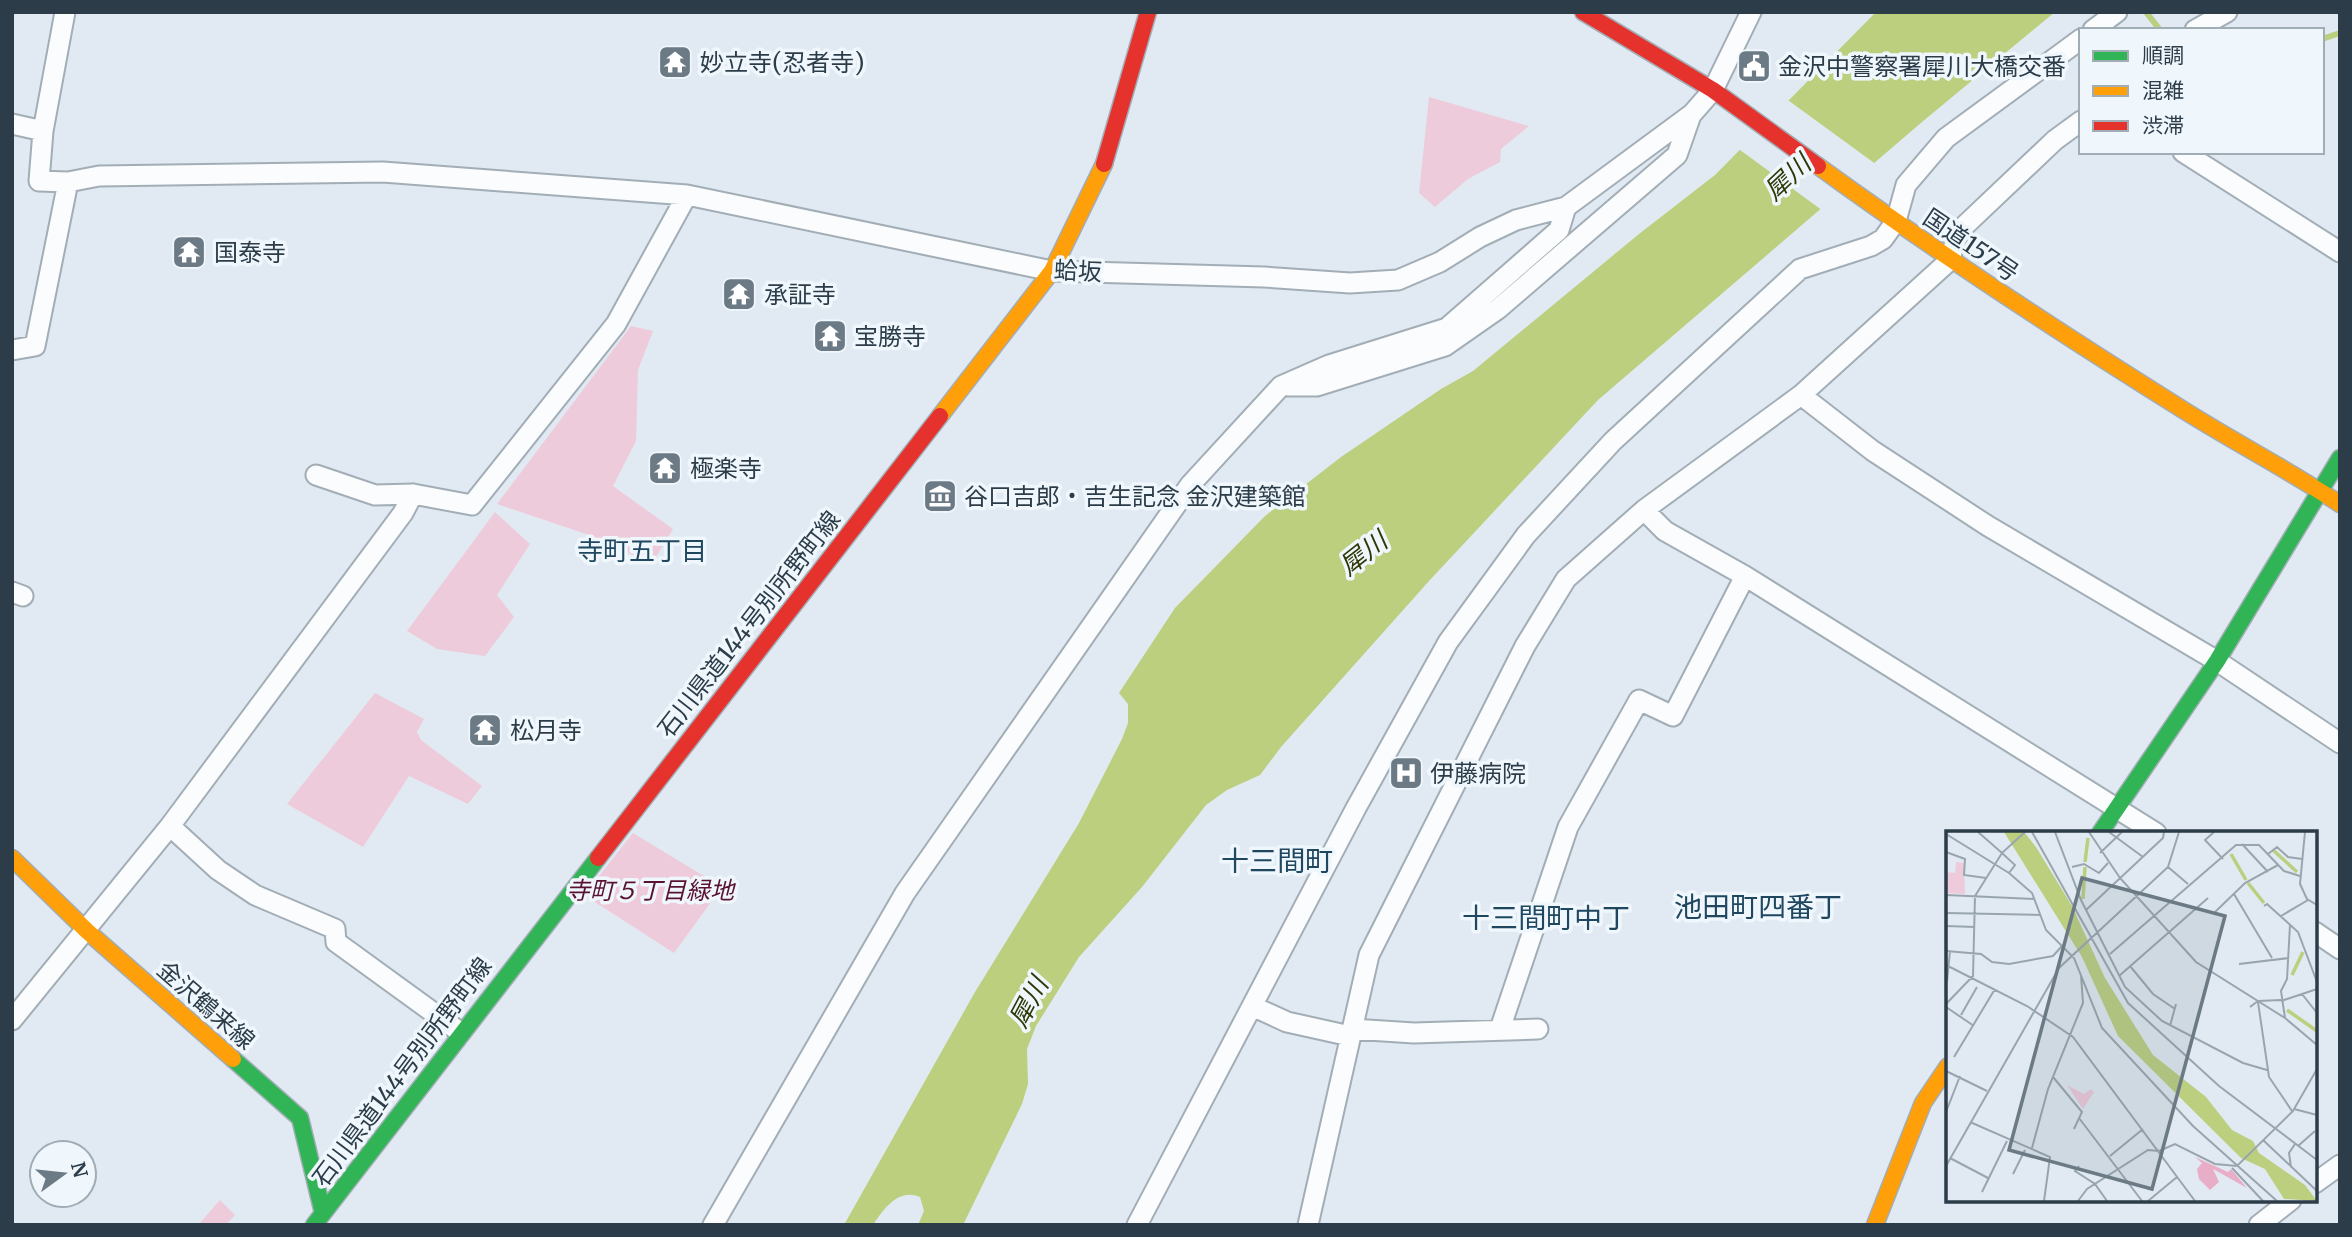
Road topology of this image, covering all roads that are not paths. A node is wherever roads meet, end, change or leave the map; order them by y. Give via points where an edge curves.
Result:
1 (65, 12) edge
2 (1148, 12) edge
3 (1583, 12) edge
4 (1751, 12) edge
5 (2117, 12) edge
6 (2227, 12) edge
7 (2096, 28) edge
8 (2199, 28) edge
9 (2079, 40) edge
10 (1718, 94) junction
11 (1692, 114) junction
12 (2079, 122) edge
13 (12, 124) edge
14 (43, 131) junction
15 (2186, 154) edge
16 (68, 182) junction
17 (687, 195) junction
18 (1566, 207) junction
19 (1889, 216) junction
20 (2340, 252) edge
21 (1949, 261) junction
22 (1052, 271) junction
23 (12, 350) edge
24 (1281, 386) junction
25 (1801, 395) junction
26 (2340, 458) edge
27 (316, 475) dead end
28 (2319, 491) junction
29 (414, 494) junction
30 (2340, 504) edge
31 (1644, 510) junction
32 (1745, 576) junction
33 (2217, 661) junction
34 (2340, 743) edge
35 (2117, 808) junction
36 (170, 826) junction
37 (2101, 831) edge
38 (2153, 831) edge
39 (12, 858) edge
40 (87, 931) junction
41 (2317, 933) edge
42 (2340, 948) edge
43 (1252, 1006) junction
44 (12, 1020) edge
45 (1500, 1029) junction
46 (1538, 1029) dead end
47 (460, 1032) junction
48 (1351, 1032) junction
49 (1946, 1069) edge
50 (2340, 1165) edge
51 (2317, 1182) edge
52 (2288, 1202) edge
53 (318, 1219) edge
54 (336, 1225) edge
55 (713, 1225) edge
56 (1138, 1225) edge
57 (1308, 1225) edge
58 (1875, 1225) edge
59 (2259, 1225) edge

1 - 14 street
2 - 22 main road, 石川県道144号別所野町線 via 1100,177
3 - 10 main road, 国道157号
4 - 10 street
5 - 7 street
6 - 8 street
9 - 19 street via 1945,138 1906,185
10 - 11 street
10 - 19 main road, 国道157号
11 - 18 street
11 - 24 street via 1676,155 1497,309 1446,346 1317,386
12 - 21 street via 2054,140 1959,231
13 - 14 street
14 - 16 street via 39,181
15 - 20 street
16 - 17 street, 蛤坂 via 99,176 383,172
16 - 23 street via 35,346
17 - 22 street, 蛤坂
17 - 29 street via 616,324 472,505
18 - 22 street, 蛤坂 via 1516,220 1398,280 1350,283
18 - 24 street via 1559,229 1447,328 1329,365
19 - 21 main road, 国道157号
19 - 43 street via 1883,239 1800,269 1613,441 1525,535 1448,642
21 - 25 street
21 - 28 main road, 国道157号
22 - 47 main road, 石川県道144号別所野町線
24 - 55 street via 1190,485 905,893
25 - 31 street
25 - 33 street via 1873,451 1976,518
26 - 28 main road
27 - 29 street via 375,495
28 - 30 main road, 国道157号
28 - 33 main road
29 - 36 street
31 - 32 street via 1665,531
31 - 48 street via 1566,579 1525,646 1369,955
32 - 35 street
32 - 45 street via 1674,716 1639,700 1568,827
33 - 34 street
33 - 35 main road
35 - 37 main road
35 - 38 street
36 - 40 street
36 - 47 street via 218,870 255,895 335,929 336,942
39 - 40 main road, 金沢鶴来線
40 - 44 street
40 - 53 main road, 金沢鶴来線 via 300,1118
41 - 42 street
43 - 48 street via 1287,1022
43 - 56 street
45 - 46 street
45 - 48 street
47 - 53 main road, 石川県道144号別所野町線
48 - 57 street
49 - 58 main road via 1923,1103
50 - 51 street
52 - 59 street
53 - 54 main road

